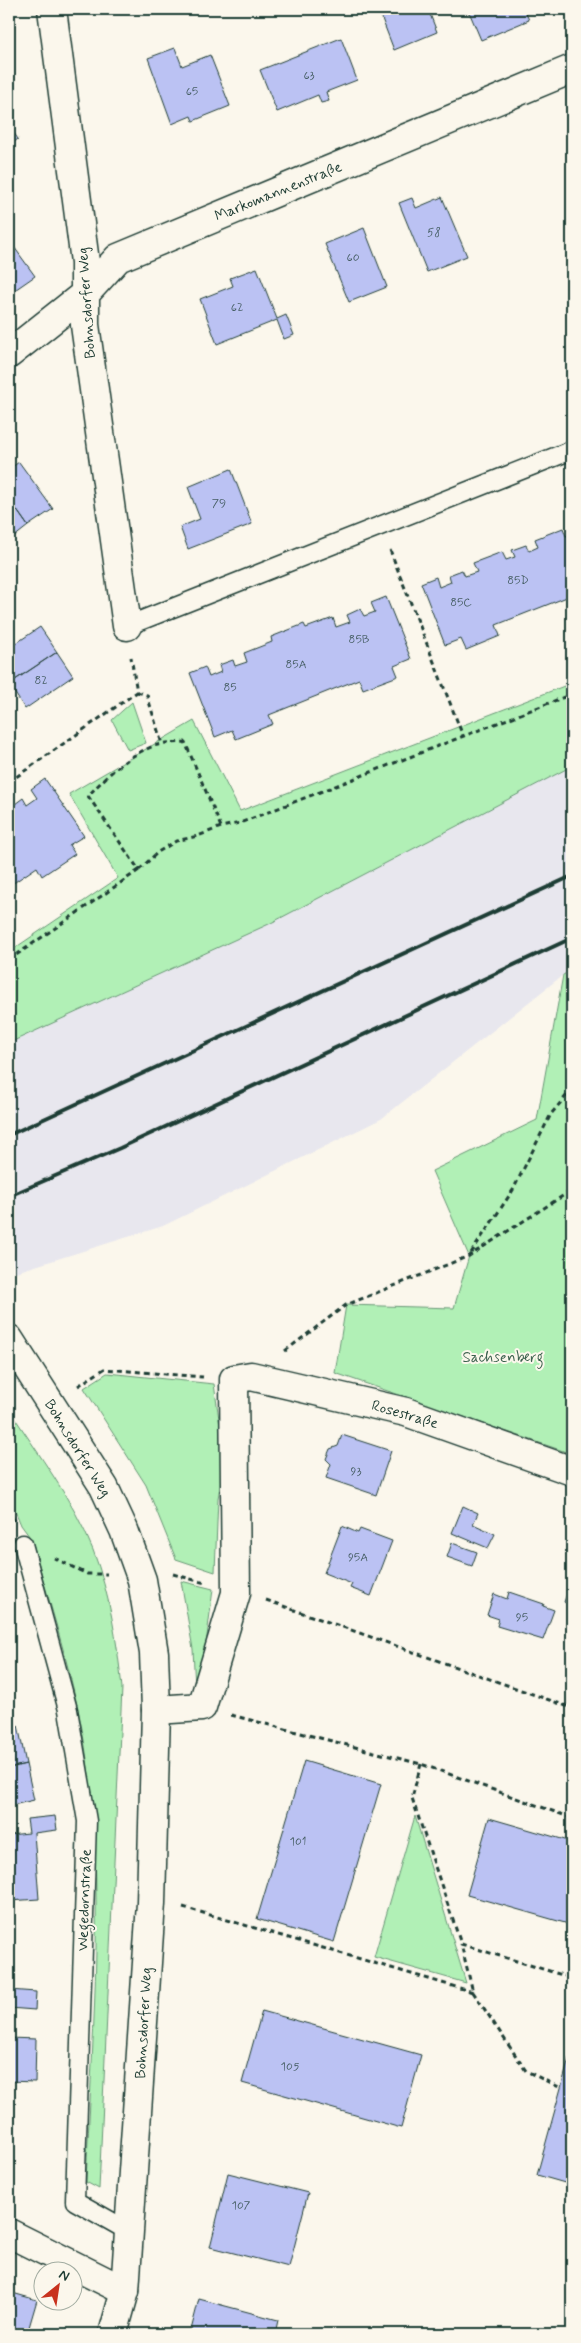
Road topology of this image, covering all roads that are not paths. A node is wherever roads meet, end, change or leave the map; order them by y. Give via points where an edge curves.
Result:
1 (52, 9) edge
2 (572, 69) edge
3 (86, 293) junction
4 (9, 354) edge
5 (572, 450) edge
6 (127, 626) joint
7 (9, 1339) edge
8 (572, 1472) edge
9 (23, 1544) road end
10 (156, 1710) junction
11 (130, 2232) junction
12 (9, 2233) edge
13 (125, 2291) junction
14 (113, 2334) edge

1 - 3 street, Bohnsdorfer Weg via 85,262
2 - 3 street, Markomannenstraße via 118,258
3 - 4 street, Markomannenstraße
3 - 6 street, Bohnsdorfer Weg via 85,325
5 - 6 lane
7 - 10 street, Bohnsdorfer Weg via 104,1487 124,1530 142,1580 154,1653
8 - 10 street, Rosestraße via 406,1412 242,1378 236,1592 202,1708
9 - 11 lane, Wegedornstraße via 68,1710 87,1821 76,2201
10 - 11 street, Bohnsdorfer Weg via 150,1903
11 - 13 street, Bohnsdorfer Weg
12 - 13 street
13 - 14 street, Bohnsdorfer Weg

